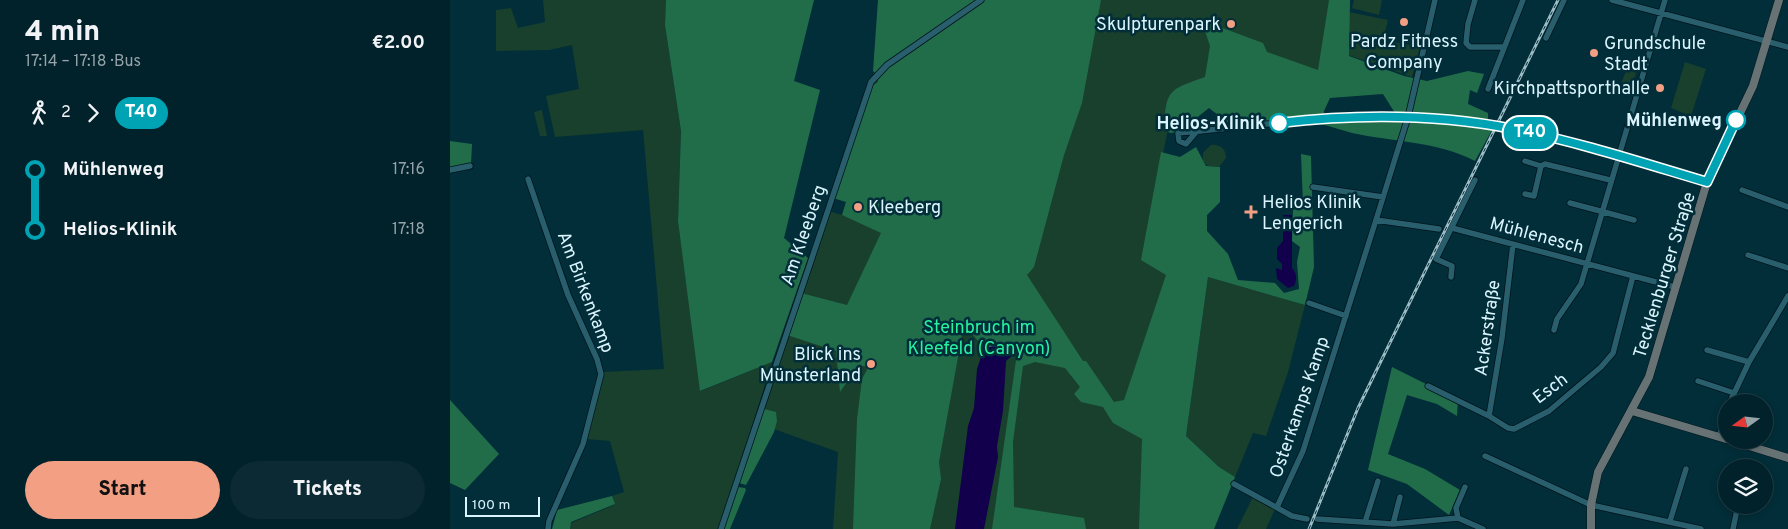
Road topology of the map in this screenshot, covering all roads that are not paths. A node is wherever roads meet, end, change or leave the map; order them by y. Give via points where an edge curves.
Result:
1 (981, 0) edge
2 (1435, 0) edge
3 (1475, 0) edge
4 (1523, 0) edge
5 (1564, 0) edge
6 (1612, 0) edge
7 (1665, 0) edge
8 (1779, 0) edge
9 (1662, 12) junction
10 (1546, 38) dead end
11 (1768, 41) junction
12 (1504, 47) junction
13 (1788, 47) edge
14 (1488, 89) dead end
15 (1408, 117) junction
16 (1197, 131) dead end
17 (1618, 155) junction
18 (1525, 161) dead end
19 (470, 166) dead end
20 (1541, 166) junction
21 (450, 170) edge
22 (528, 180) dead end
23 (1475, 180) dead end
24 (1610, 180) junction
25 (1707, 182) junction
26 (1313, 187) dead end
27 (1742, 190) dead end
28 (1525, 194) dead end
29 (1383, 197) junction
30 (1570, 203) dead end
31 (1788, 207) edge
32 (1602, 211) junction
33 (1376, 220) junction
34 (1634, 220) dead end
35 (1452, 228) junction
36 (1439, 229) dead end
37 (1512, 244) junction
38 (1748, 255) dead end
39 (1586, 264) junction
40 (1788, 268) edge
41 (1633, 276) junction
42 (1451, 277) dead end
43 (1675, 287) junction
44 (1788, 296) edge
45 (1309, 303) dead end
46 (1346, 316) junction
47 (1554, 330) dead end
48 (1707, 350) dead end
49 (1749, 362) junction
50 (1698, 381) dead end
51 (1428, 386) dead end
52 (1724, 394) edge
53 (1734, 394) edge
54 (1632, 411) junction
55 (1489, 416) junction
56 (1718, 437) edge
57 (1759, 449) edge
58 (1485, 456) dead end
59 (1788, 458) edge
60 (1686, 469) dead end
61 (1378, 481) dead end
62 (1234, 484) dead end
63 (1465, 487) dead end
64 (1400, 497) dead end
65 (1591, 505) junction
66 (1277, 507) junction
67 (1736, 514) edge
68 (1458, 518) junction
69 (1307, 519) dead end
70 (1317, 519) dead end
71 (1366, 522) junction
72 (1670, 522) junction
73 (1393, 524) junction
74 (548, 529) edge
75 (721, 529) edge
76 (1483, 529) edge
77 (1591, 529) edge
78 (1701, 529) edge
79 (1733, 529) edge

1 - 75 street, Am Kleeberg via 887,66 871,82
2 - 15 street, Osterkamps Kamp
3 - 12 street via 1466,43 1470,47
4 - 12 street
5 - 10 street
6 - 9 street
7 - 9 street
8 - 11 street, Tecklenburger Straße
9 - 11 street
9 - 17 street
11 - 13 street
11 - 25 street, Tecklenburger Straße via 1753,86
12 - 14 street
15 - 16 street via 1311,120
15 - 17 street via 1514,129
15 - 29 street, Osterkamps Kamp
17 - 24 street
17 - 25 street
18 - 20 street
19 - 21 street
20 - 24 street via 1545,164
20 - 28 street via 1534,196
22 - 74 street, Am Birkenkamp via 568,295 601,374 583,444 548,521
23 - 35 street
24 - 32 street
25 - 43 street, Tecklenburger Straße
26 - 29 street
27 - 31 street
29 - 33 street, Osterkamps Kamp
30 - 32 street
32 - 34 street
32 - 39 street
33 - 36 street
33 - 46 street, Osterkamps Kamp
35 - 37 street, Mühlenesch
35 - 42 street via 1436,259 1452,266
37 - 39 street, Mühlenesch
37 - 55 street, Ackerstraße via 1502,338
38 - 40 street
39 - 41 street, Mühlenesch
39 - 47 street via 1581,284 1557,319
41 - 43 street, Mühlenesch
41 - 55 street, Esch via 1613,354 1601,367 1549,411 1514,429
43 - 54 street, Tecklenburger Straße via 1649,377
44 - 49 street
45 - 46 street
46 - 66 street, Osterkamps Kamp via 1303,451
48 - 49 street
49 - 53 street
50 - 52 street
51 - 55 street, Esch
54 - 56 street
54 - 65 street, Tecklenburger Straße via 1602,460
57 - 59 street
58 - 65 street
60 - 72 street
61 - 71 street
62 - 66 street, Osterkamps Kamp
63 - 68 street via 1456,508
64 - 73 street
65 - 72 street
65 - 77 street, Tecklenburger Straße
66 - 69 street, Osterkamps Kamp via 1292,516
67 - 79 street
68 - 73 street
68 - 76 street
70 - 71 street
71 - 73 street
72 - 78 street

